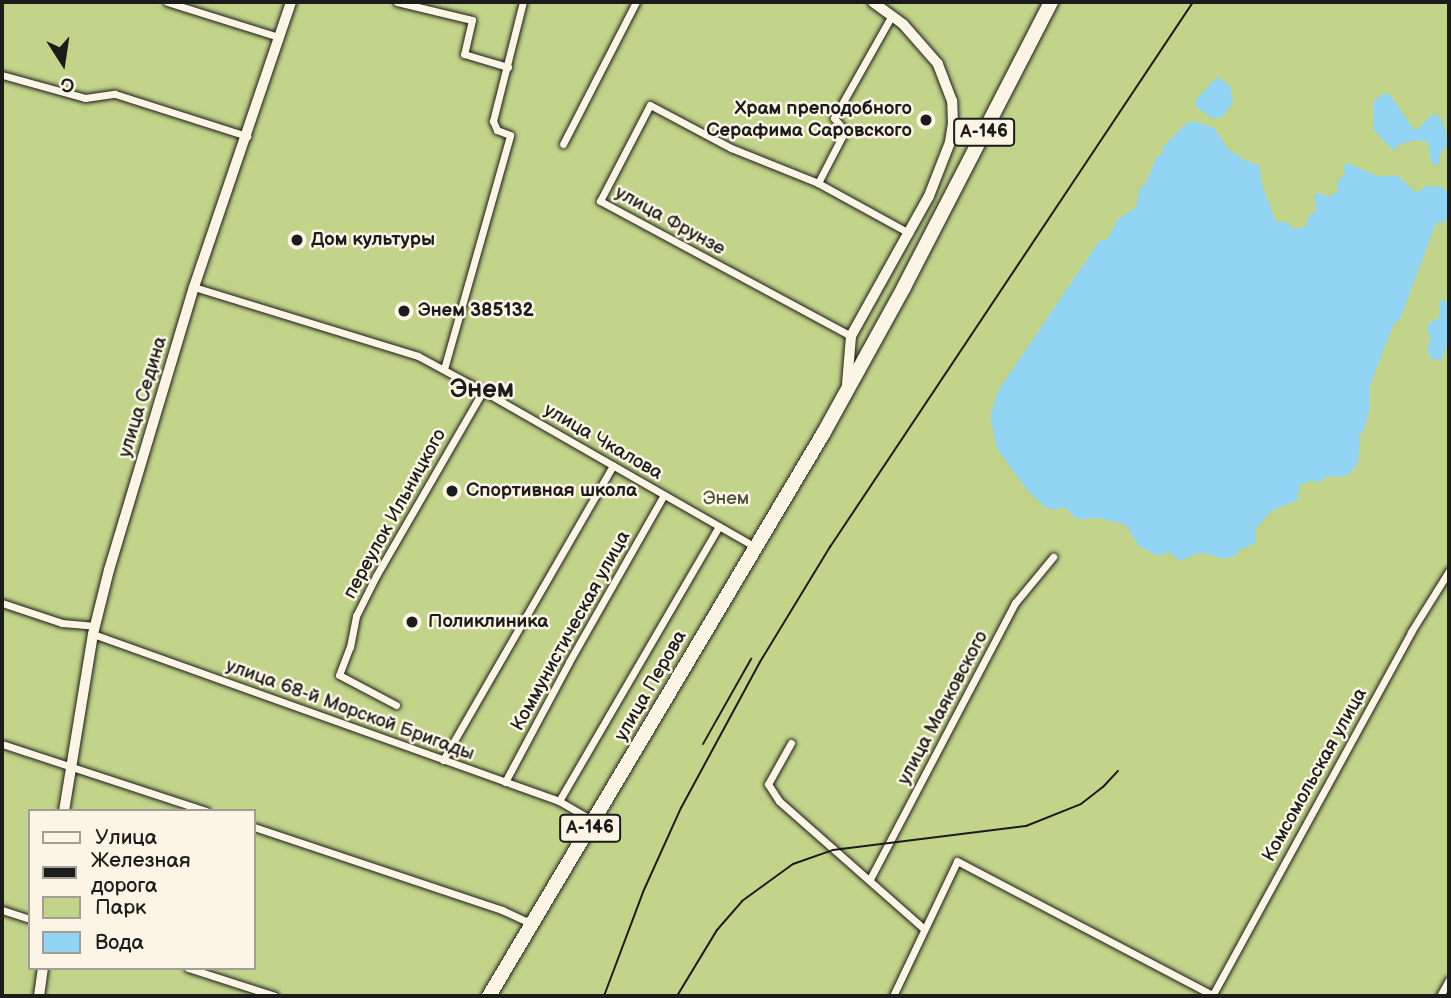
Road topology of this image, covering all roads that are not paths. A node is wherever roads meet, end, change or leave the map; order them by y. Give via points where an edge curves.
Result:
1 (167, 2) edge
2 (291, 2) edge
3 (397, 2) edge
4 (523, 2) edge
5 (636, 2) edge
6 (873, 2) edge
7 (1051, 2) edge
8 (892, 15) junction
9 (279, 37) junction
10 (508, 67) junction
11 (2, 75) edge
12 (247, 136) junction
13 (563, 144) dead end
14 (818, 183) junction
15 (909, 233) junction
16 (194, 287) junction
17 (851, 336) junction
18 (444, 369) junction
19 (484, 391) junction
20 (845, 395) junction
21 (613, 465) junction
22 (664, 495) junction
23 (719, 526) junction
24 (755, 547) junction
25 (1053, 556) dead end
26 (1449, 571) edge
27 (2, 603) edge
28 (94, 630) junction
29 (396, 705) dead end
30 (792, 743) dead end
31 (2, 744) edge
32 (443, 760) junction
33 (70, 767) junction
34 (505, 782) junction
35 (559, 801) junction
36 (64, 809) edge
37 (200, 809) edge
38 (594, 821) junction
39 (256, 828) edge
40 (870, 879) junction
41 (2, 910) edge
42 (28, 918) edge
43 (532, 924) junction
44 (925, 929) junction
45 (43, 970) edge
46 (194, 970) edge
47 (1448, 984) edge
48 (39, 996) edge
49 (275, 996) edge
50 (489, 996) edge
51 (893, 996) edge
52 (1213, 996) edge
53 (1440, 996) edge

1 - 9 street
2 - 9 street, улица Седина
3 - 10 street via 472,20 464,54
4 - 10 street
5 - 13 street
6 - 8 street, улица Перова
7 - 20 highway, улица Перова / А-146
8 - 14 street via 834,118 845,131
8 - 15 street, улица Перова via 924,44 952,101 950,142
9 - 12 street, улица Седина
10 - 18 street via 493,121 498,130 510,135
11 - 12 street via 65,95 115,94
12 - 16 street, улица Седина
14 - 15 street, улица Фрунзе
14 - 17 street, улица Фрунзе via 731,148 650,105 600,201
15 - 17 street, улица Перова
16 - 18 street, улица Чкалова via 418,356
16 - 28 street, улица Седина
17 - 20 street, улица Перова
18 - 19 street, улица Чкалова
19 - 21 street, улица Чкалова
19 - 29 street, переулок Ильницкого via 376,576 356,616 339,675
20 - 24 highway, улица Перова / А-146
21 - 22 street, улица Чкалова
21 - 32 street
22 - 23 street, улица Чкалова
22 - 34 street, Коммунистическая улица
23 - 24 street, улица Чкалова
23 - 35 street, улица Перова
24 - 38 highway, улица Перова / А-146
25 - 40 street, улица Маяковского via 1015,603
26 - 52 street, Комсомольская улица via 1410,632
27 - 28 street, улица 68-й Морской Бригады
28 - 32 street, улица 68-й Морской Бригады
28 - 33 street, улица Седина
30 - 40 street via 768,784 779,800
31 - 33 street
32 - 34 street, улица 68-й Морской Бригады
33 - 36 street, улица Седина
33 - 37 street
34 - 35 street, улица 68-й Морской Бригады
35 - 38 street, улица 68-й Морской Бригады
38 - 43 highway, улица Перова / А-146
39 - 43 street
40 - 44 street
41 - 42 street
43 - 50 highway, улица Перова / А-146
44 - 51 street
44 - 52 street via 957,861
45 - 48 street
46 - 49 street
47 - 53 street

